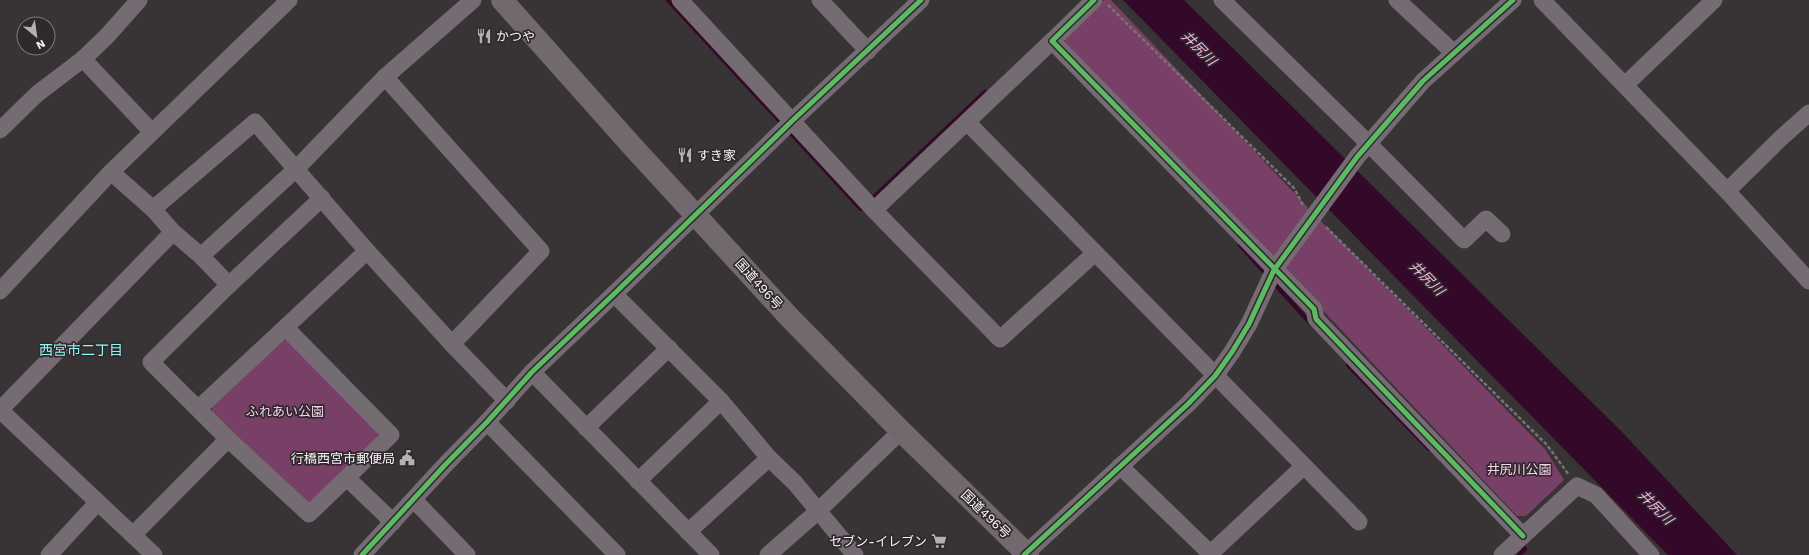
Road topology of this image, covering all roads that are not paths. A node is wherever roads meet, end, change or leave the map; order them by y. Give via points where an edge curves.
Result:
1 (139, 0) edge
2 (289, 0) edge
3 (473, 0) edge
4 (502, 0) edge
5 (680, 0) edge
6 (820, 0) edge
7 (921, 0) edge
8 (1094, 0) edge
9 (1222, 0) edge
10 (1397, 0) edge
11 (1512, 0) edge
12 (1542, 0) edge
13 (1714, 0) edge
14 (1052, 41) junction
15 (868, 51) junction
16 (1454, 53) junction
17 (82, 59) junction
18 (385, 76) junction
19 (1625, 85) junction
20 (1809, 113) edge
21 (791, 122) junction
22 (967, 122) junction
23 (0, 130) edge
24 (152, 132) junction
25 (1369, 144) junction
26 (296, 168) junction
27 (111, 172) junction
28 (1727, 191) junction
29 (322, 198) junction
30 (153, 209) junction
31 (874, 210) junction
32 (696, 214) junction
33 (173, 232) junction
34 (1502, 234) dead end
35 (367, 251) junction
36 (1095, 253) junction
37 (200, 256) junction
38 (1274, 270) junction
39 (1809, 281) edge
40 (229, 285) junction
41 (0, 292) edge
42 (614, 294) junction
43 (286, 328) junction
44 (452, 344) junction
45 (669, 348) junction
46 (532, 372) junction
47 (1215, 376) junction
48 (721, 400) junction
49 (507, 401) junction
50 (199, 408) junction
51 (0, 410) edge
52 (487, 422) junction
53 (586, 428) junction
54 (901, 431) junction
55 (228, 439) junction
56 (769, 458) junction
57 (1120, 466) junction
58 (1304, 466) junction
59 (347, 478) junction
60 (638, 481) junction
61 (414, 500) junction
62 (98, 502) junction
63 (818, 511) junction
64 (393, 522) junction
65 (1359, 522) dead end
66 (688, 532) junction
67 (134, 535) junction
68 (1523, 536) junction
69 (1026, 554) edge
70 (1211, 554) edge
71 (49, 555) edge
72 (154, 555) edge
73 (362, 555) edge
74 (467, 555) edge
75 (616, 555) edge
76 (711, 555) edge
77 (768, 555) edge
78 (855, 555) edge
79 (1502, 555) edge
80 (1651, 555) edge

1 - 17 street
2 - 24 street
3 - 18 street
4 - 32 highway, 国道496号
5 - 21 street
6 - 15 street
7 - 15 street
8 - 14 street
9 - 25 street
10 - 16 street
11 - 16 street
12 - 19 street
13 - 19 street
14 - 22 street
14 - 38 street
15 - 21 street
16 - 25 street via 1423,81
17 - 23 street via 37,94
17 - 24 street
18 - 26 street
18 - 44 street via 541,252
19 - 28 street
20 - 28 street
21 - 31 street
21 - 32 street
22 - 31 street
22 - 36 street
24 - 27 street
25 - 34 street via 1464,240 1486,219
25 - 38 street via 1309,210
26 - 29 street
26 - 30 street via 255,122
26 - 37 street
27 - 30 street
27 - 41 street
28 - 39 street
29 - 35 street
29 - 40 street
30 - 33 street
31 - 36 street via 1000,339
32 - 42 street
32 - 54 highway, 国道496号 via 790,318
33 - 37 street
33 - 51 street
35 - 43 street
35 - 44 street
36 - 47 street
37 - 40 street
38 - 47 street via 1249,324
38 - 68 street via 1314,310 1316,319
40 - 50 street via 151,362
42 - 45 street
42 - 46 street
43 - 50 street
43 - 59 street via 391,435
44 - 49 street
45 - 48 street
45 - 53 street
46 - 49 street
46 - 53 street
47 - 57 street
47 - 58 street
48 - 56 street
48 - 60 street
49 - 52 street
50 - 55 street
51 - 62 street
52 - 61 street
52 - 75 street
53 - 60 street
54 - 63 street
54 - 69 highway, 国道496号
55 - 59 street via 309,514
55 - 67 street
56 - 63 street via 796,483
56 - 66 street
57 - 69 street
57 - 70 street
58 - 65 street
58 - 70 street
59 - 64 street
60 - 66 street
61 - 64 street
61 - 74 street
62 - 67 street
62 - 71 street
63 - 77 street
63 - 78 street
64 - 73 street
66 - 76 street
67 - 72 street
68 - 79 street
68 - 80 street via 1577,486 1596,495

